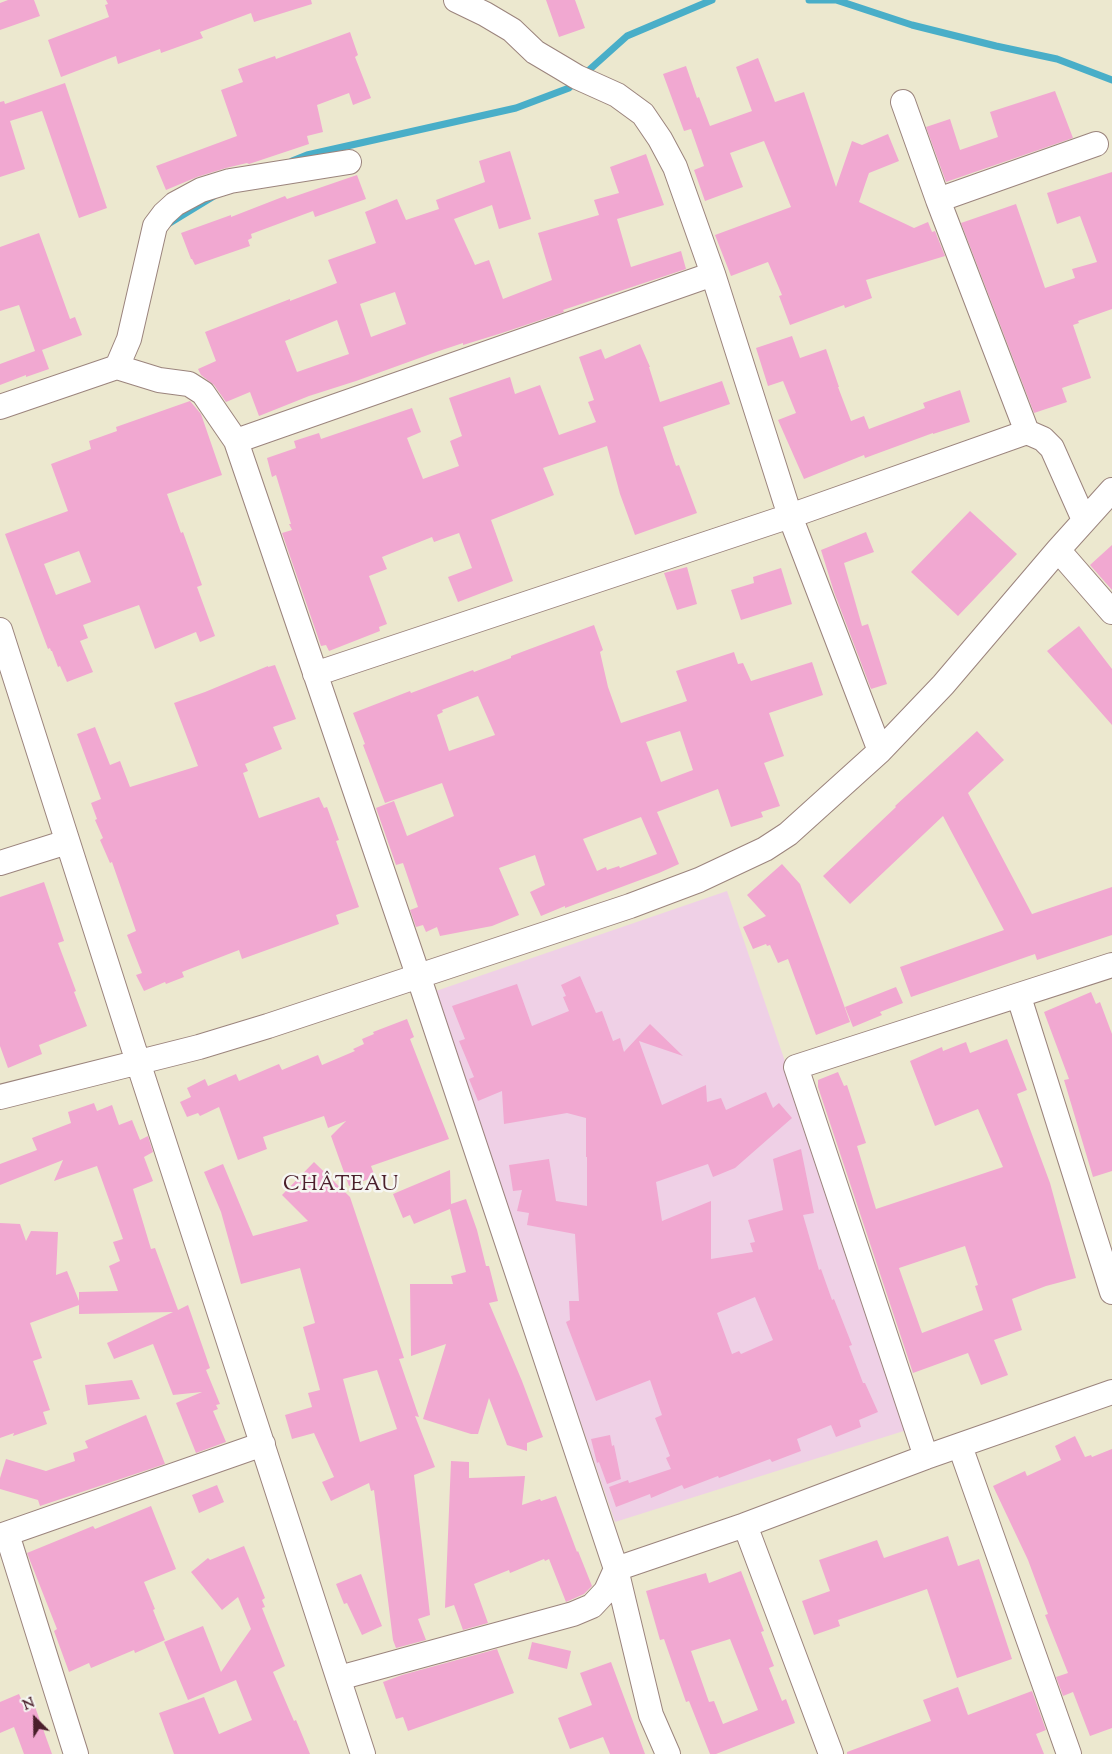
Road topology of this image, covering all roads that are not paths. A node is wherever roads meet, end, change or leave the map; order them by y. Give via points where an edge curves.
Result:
1 (456, 0) edge
2 (903, 102) dead end
3 (1096, 144) dead end
4 (349, 162) dead end
5 (938, 200) junction
6 (713, 274) junction
7 (117, 367) junction
8 (0, 407) edge
9 (1027, 432) junction
10 (236, 441) junction
11 (1112, 490) edge
12 (790, 516) junction
13 (1084, 520) junction
14 (1058, 550) junction
15 (1112, 612) edge
16 (0, 630) edge
17 (6, 666) edge
18 (315, 674) junction
19 (880, 751) junction
20 (67, 842) junction
21 (0, 863) edge
22 (1112, 965) edge
23 (418, 975) junction
24 (1019, 996) junction
25 (138, 1062) junction
26 (0, 1097) edge
27 (1112, 1292) edge
28 (1112, 1392) edge
29 (263, 1444) junction
30 (960, 1446) junction
31 (926, 1457) junction
32 (745, 1525) junction
33 (3, 1535) edge
34 (616, 1568) junction
35 (339, 1678) junction
36 (76, 1754) edge
37 (363, 1754) edge
38 (668, 1754) edge
39 (831, 1754) edge
40 (1069, 1754) edge

1 - 6 street via 512,30 535,52 577,77 617,95 643,114 675,167
2 - 5 street
3 - 5 street
4 - 7 street via 230,181 201,190 164,214 155,226 129,339
5 - 9 street
6 - 10 street
6 - 12 street
7 - 8 street
7 - 10 street via 159,380 189,384 202,393
9 - 12 street
9 - 13 street via 1043,439 1052,448
10 - 18 street
11 - 13 street
12 - 18 street
12 - 19 street
13 - 14 street
14 - 15 street
14 - 19 street via 943,685
16 - 17 street
17 - 20 street
18 - 23 street
19 - 23 street via 788,834 745,859 630,906
20 - 21 street
20 - 25 street
22 - 24 street
23 - 25 street via 268,1026
23 - 34 street
24 - 27 street
24 - 31 street via 796,1067
25 - 26 street
25 - 29 street
28 - 30 street
29 - 33 street
29 - 35 street
30 - 31 street
30 - 40 street
31 - 32 street
32 - 34 street
32 - 39 street
33 - 36 street
34 - 35 street via 606,1591 592,1606 573,1614
34 - 38 street via 651,1714
35 - 37 street

